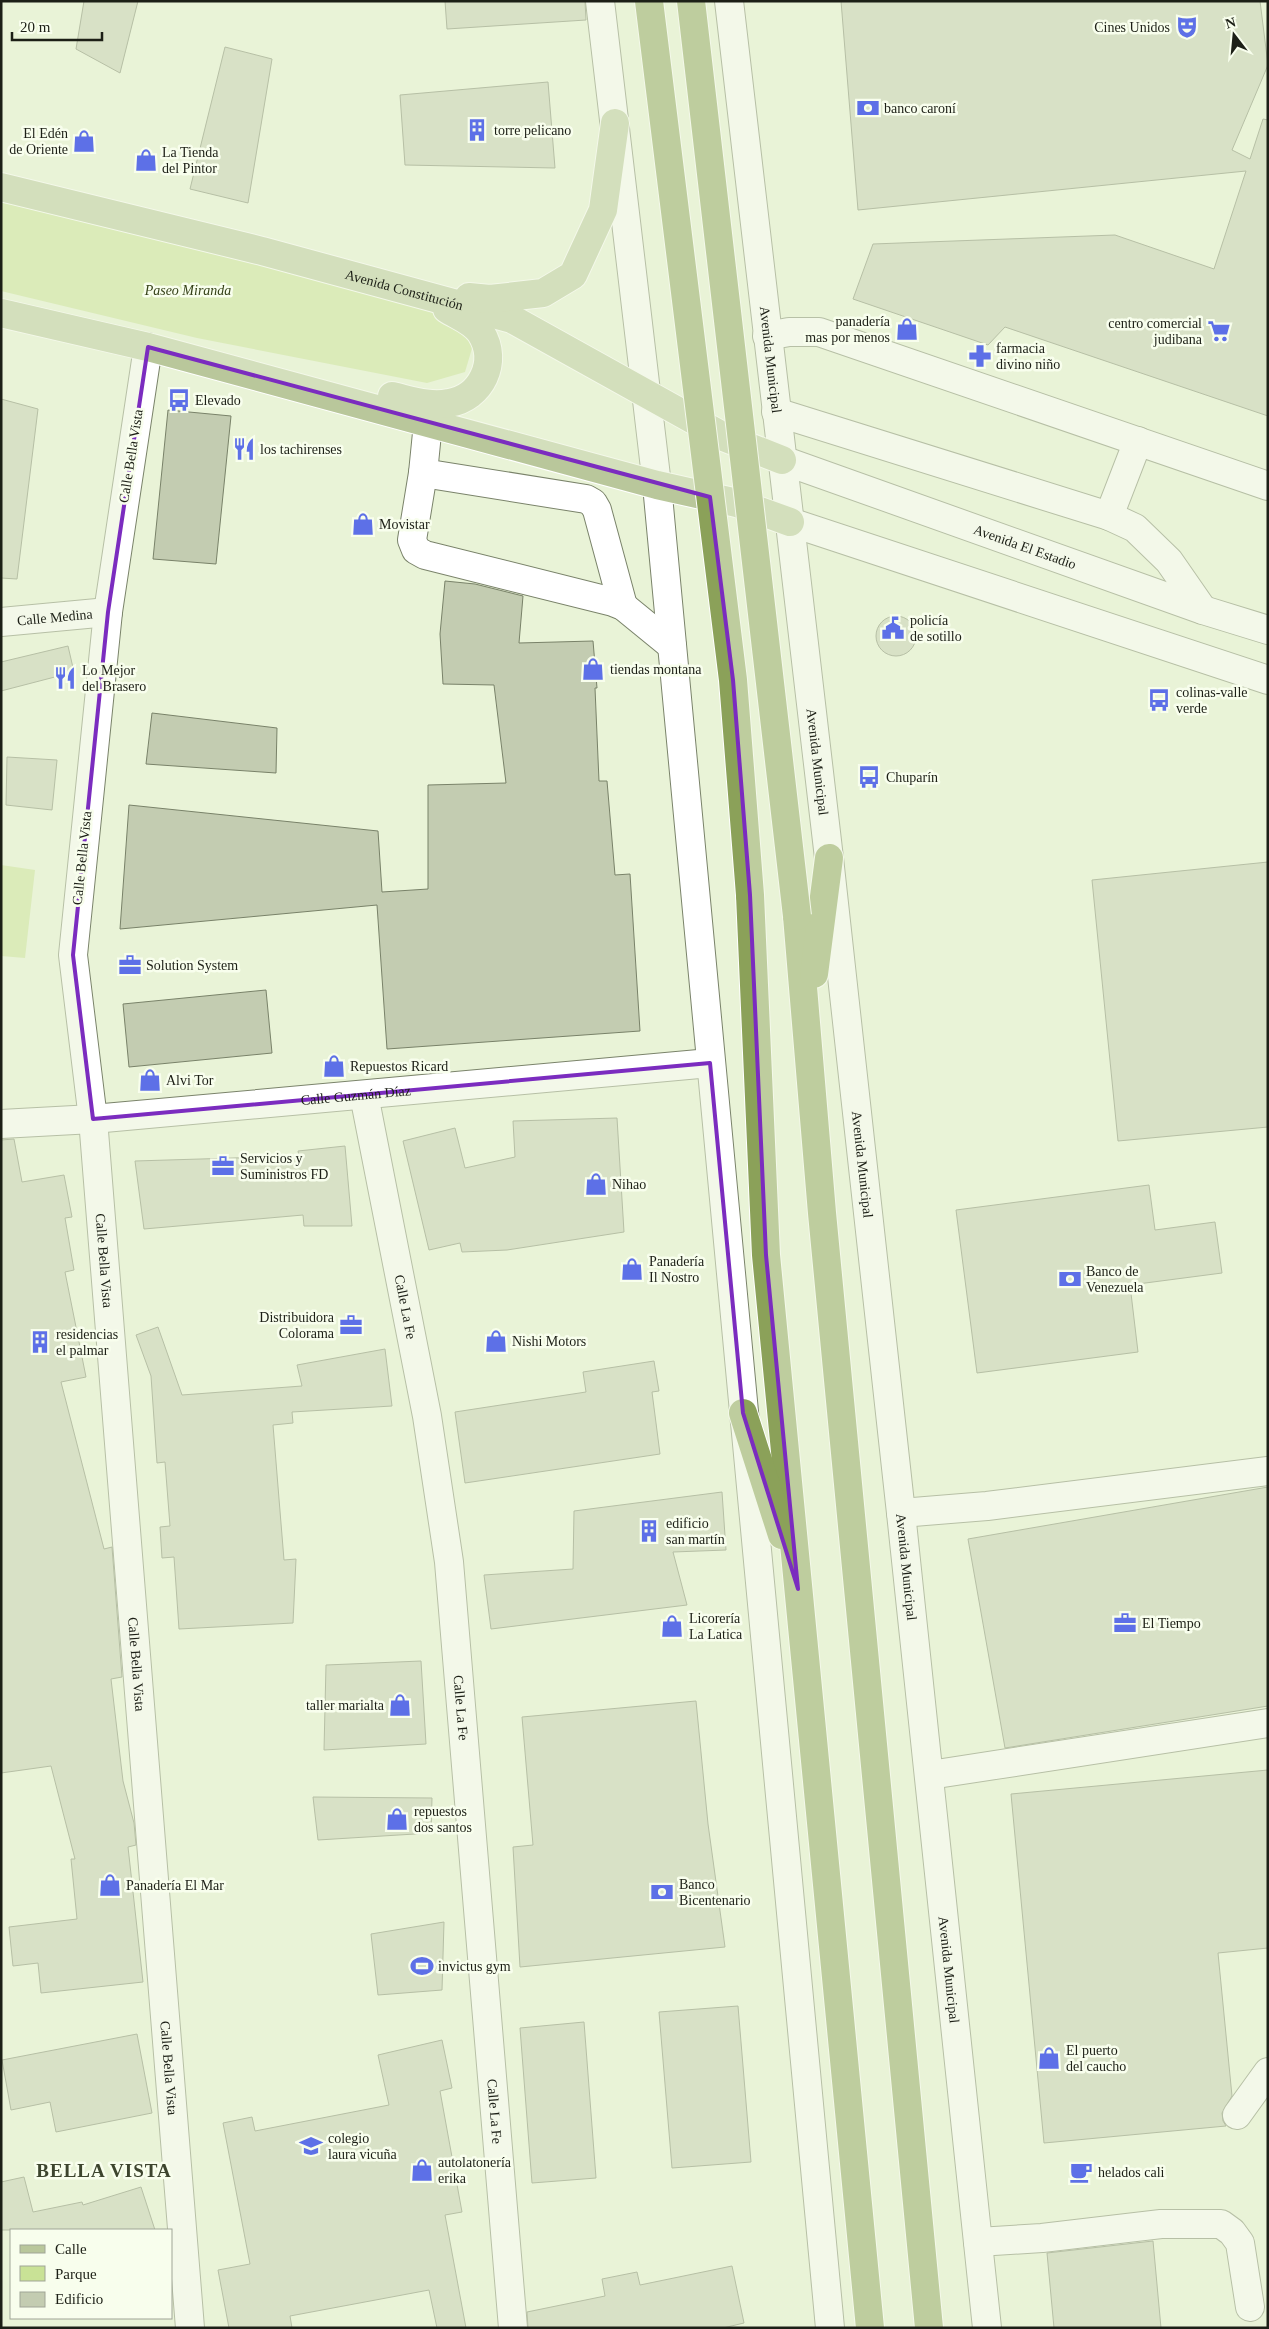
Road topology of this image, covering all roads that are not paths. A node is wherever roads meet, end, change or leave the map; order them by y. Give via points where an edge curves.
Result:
1 (600, 1) edge
2 (649, 1) edge
3 (691, 1) edge
4 (730, 1) edge
5 (615, 123) junction
6 (1, 187) edge
7 (393, 287) junction
8 (1, 313) edge
9 (767, 336) junction
10 (148, 346) junction
11 (647, 393) junction
12 (776, 412) junction
13 (428, 423) junction
14 (1138, 441) junction
15 (782, 460) junction
16 (423, 473) junction
17 (657, 485) junction
18 (1268, 486) edge
19 (1109, 516) junction
20 (790, 522) junction
21 (623, 606) junction
22 (1203, 610) junction
23 (108, 612) junction
24 (1, 622) edge
25 (1268, 630) edge
26 (672, 646) junction
27 (1268, 680) edge
28 (829, 858) junction
29 (807, 1030) junction
30 (710, 1063) junction
31 (364, 1095) junction
32 (93, 1119) junction
33 (1, 1124) edge
34 (743, 1413) junction
35 (1268, 1471) edge
36 (901, 1513) junction
37 (798, 1589) junction
38 (1268, 1723) edge
39 (930, 1775) junction
40 (1268, 2072) edge
41 (1237, 2115) dead end
42 (978, 2242) junction
43 (1250, 2307) dead end
44 (190, 2328) edge
45 (513, 2328) edge
46 (830, 2328) edge
47 (870, 2328) edge
48 (929, 2328) edge
49 (986, 2328) edge

1 - 5 street
2 - 37 highway, bridge via 733,680 750,895 766,1255
3 - 29 highway, bridge via 797,916
4 - 9 street, Avenida Municipal
5 - 7 main road via 603,210 573,275 543,293 490,299
5 - 11 street
6 - 7 main road, Avenida Constitución via 262,251
7 - 10 main road via 445,308 470,322 481,334 488,360 486,375 465,399 447,404 424,403
7 - 11 main road, Avenida Constitución via 512,319
8 - 10 main road
9 - 12 street, Avenida Municipal
9 - 14 street via 819,332
10 - 13 main road
10 - 23 street, Calle Bella Vista
11 - 15 main road, Avenida Constitución via 726,438
11 - 17 street
12 - 15 street, Avenida Municipal
12 - 19 street
13 - 16 street
13 - 17 main road
14 - 18 street
14 - 19 street
15 - 20 street, Avenida Municipal
15 - 22 street, Avenida El Estadio
16 - 21 street via 593,503
16 - 21 street via 412,540 416,550
17 - 20 main road via 737,503
17 - 26 street
19 - 22 street via 1135,528 1170,561
20 - 27 street
20 - 28 street, Avenida Municipal
21 - 26 street
22 - 25 street, Avenida El Estadio
23 - 24 street, Calle Medina
23 - 32 street, Calle Bella Vista via 73,955
26 - 30 street
28 - 29 highway
28 - 36 street, Avenida Municipal
29 - 48 highway
30 - 31 street, Calle Guzmán Díaz
30 - 34 street
31 - 32 street, Calle Guzmán Díaz
31 - 45 street, Calle La Fe via 427,1416 449,1562
32 - 33 street, Calle Guzmán Díaz
32 - 44 street, Calle Bella Vista
34 - 37 highway
34 - 46 street
35 - 36 street via 987,1506
36 - 39 street, Avenida Municipal
37 - 47 highway
38 - 39 street
39 - 42 street, Avenida Municipal
40 - 41 street
42 - 43 street via 1161,2224 1221,2224 1240,2243
42 - 49 street, Avenida Municipal

